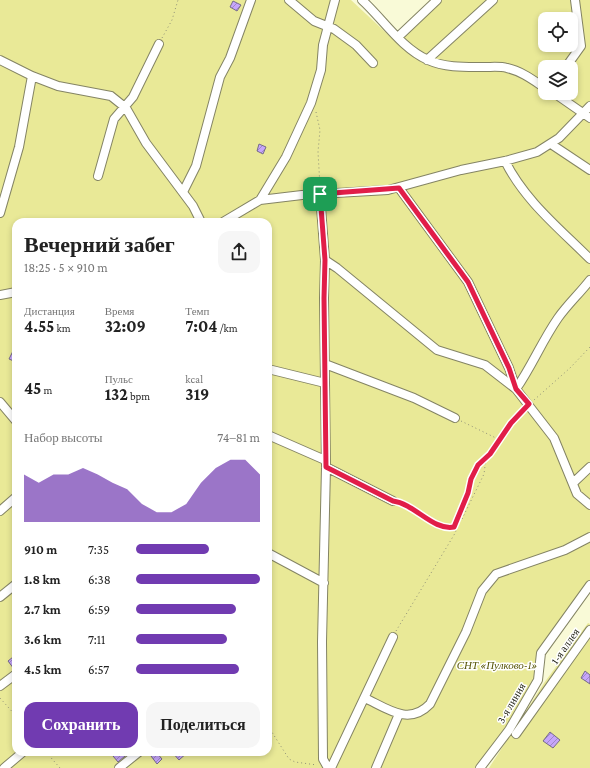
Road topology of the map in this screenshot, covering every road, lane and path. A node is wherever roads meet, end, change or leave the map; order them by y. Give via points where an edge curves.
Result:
1 (178, 0) edge
2 (251, 0) edge
3 (289, 0) edge
4 (335, 0) edge
5 (362, 0) edge
6 (437, 0) edge
7 (494, 0) edge
8 (575, 0) edge
9 (328, 27) junction
10 (398, 37) junction
11 (159, 44) joint
12 (0, 60) edge
13 (427, 60) junction
14 (571, 60) edge
15 (373, 64) dead end
16 (32, 76) junction
17 (538, 84) edge
18 (564, 100) edge
19 (311, 103) junction
20 (124, 106) junction
21 (590, 106) edge
22 (586, 116) edge
23 (551, 144) junction
24 (505, 161) junction
25 (590, 170) edge
26 (98, 176) dead end
27 (399, 188) junction
28 (183, 192) junction
29 (320, 194) junction
30 (260, 200) junction
31 (0, 213) edge
32 (199, 218) edge
33 (230, 218) edge
34 (590, 259) edge
35 (325, 260) junction
36 (590, 280) edge
37 (12, 293) edge
38 (0, 295) edge
39 (590, 347) edge
40 (324, 364) junction
41 (272, 370) edge
42 (324, 383) junction
43 (516, 389) junction
44 (0, 402) edge
45 (529, 404) junction
46 (3, 412) edge
47 (12, 418) edge
48 (455, 418) joint
49 (272, 437) edge
50 (499, 439) junction
51 (486, 458) junction
52 (326, 464) junction
53 (590, 467) edge
54 (573, 483) junction
55 (12, 500) edge
56 (393, 501) joint
57 (590, 504) edge
58 (0, 511) edge
59 (462, 519) dead end
60 (454, 527) junction
61 (590, 537) edge
62 (272, 554) edge
63 (324, 583) junction
64 (590, 585) edge
65 (12, 587) edge
66 (0, 597) edge
67 (590, 630) edge
68 (392, 637) joint
69 (12, 677) edge
70 (0, 686) edge
71 (0, 698) edge
72 (365, 698) junction
73 (12, 712) edge
74 (399, 714) junction
75 (272, 732) edge
76 (516, 734) dead end
77 (18, 756) edge
78 (50, 756) edge
79 (134, 756) edge
80 (4, 768) edge
81 (60, 768) edge
82 (119, 768) edge
83 (327, 768) edge
84 (331, 768) edge
85 (376, 768) edge
86 (480, 768) edge

1 - 11 path via 172,20
2 - 28 street via 230,58 220,77 196,166
3 - 9 street via 314,21
4 - 9 street
5 - 10 street
6 - 10 street
7 - 13 street
8 - 14 street via 581,46
9 - 15 street via 356,45
9 - 19 street via 321,70
10 - 13 street
11 - 20 street via 133,97
12 - 16 street
13 - 17 street via 465,67 505,67
16 - 20 street via 58,86 111,96
16 - 31 street via 19,147
18 - 22 street
19 - 29 path via 319,123
19 - 30 street via 286,157
20 - 26 street via 114,119
20 - 28 street via 146,143
21 - 22 street
22 - 23 street
23 - 24 street via 537,152
23 - 25 street
24 - 27 street via 461,170
24 - 34 street via 513,176 538,208
27 - 29 street
27 - 43 street via 468,282 509,368
28 - 32 street
29 - 30 street
29 - 35 street
30 - 33 street
35 - 40 street
35 - 43 street via 437,350 485,365
36 - 43 street via 538,348 528,372
37 - 38 street
39 - 45 path
40 - 42 street
40 - 48 street via 414,398
41 - 42 street
42 - 52 street
43 - 45 street
44 - 46 street
45 - 50 path
45 - 54 street via 554,438
46 - 47 street
48 - 50 path
49 - 52 street
50 - 51 path
51 - 59 path via 484,474
51 - 60 path via 481,461 471,479
52 - 56 street
52 - 63 street
53 - 54 street
54 - 57 street via 577,494
55 - 58 street
56 - 60 path via 402,503 436,525
60 - 68 path via 454,535
61 - 74 street via 565,550 496,574 482,591 466,632 430,704 418,715
62 - 63 street
63 - 83 street via 323,759
64 - 86 street, 3-я линия via 541,653 538,680 508,730
65 - 66 street
67 - 76 street, 1-я аллея
68 - 72 street
69 - 70 street
71 - 73 path
72 - 74 street
72 - 84 street
74 - 85 street
75 - 83 path via 289,759
77 - 80 street
78 - 81 path
79 - 82 street

